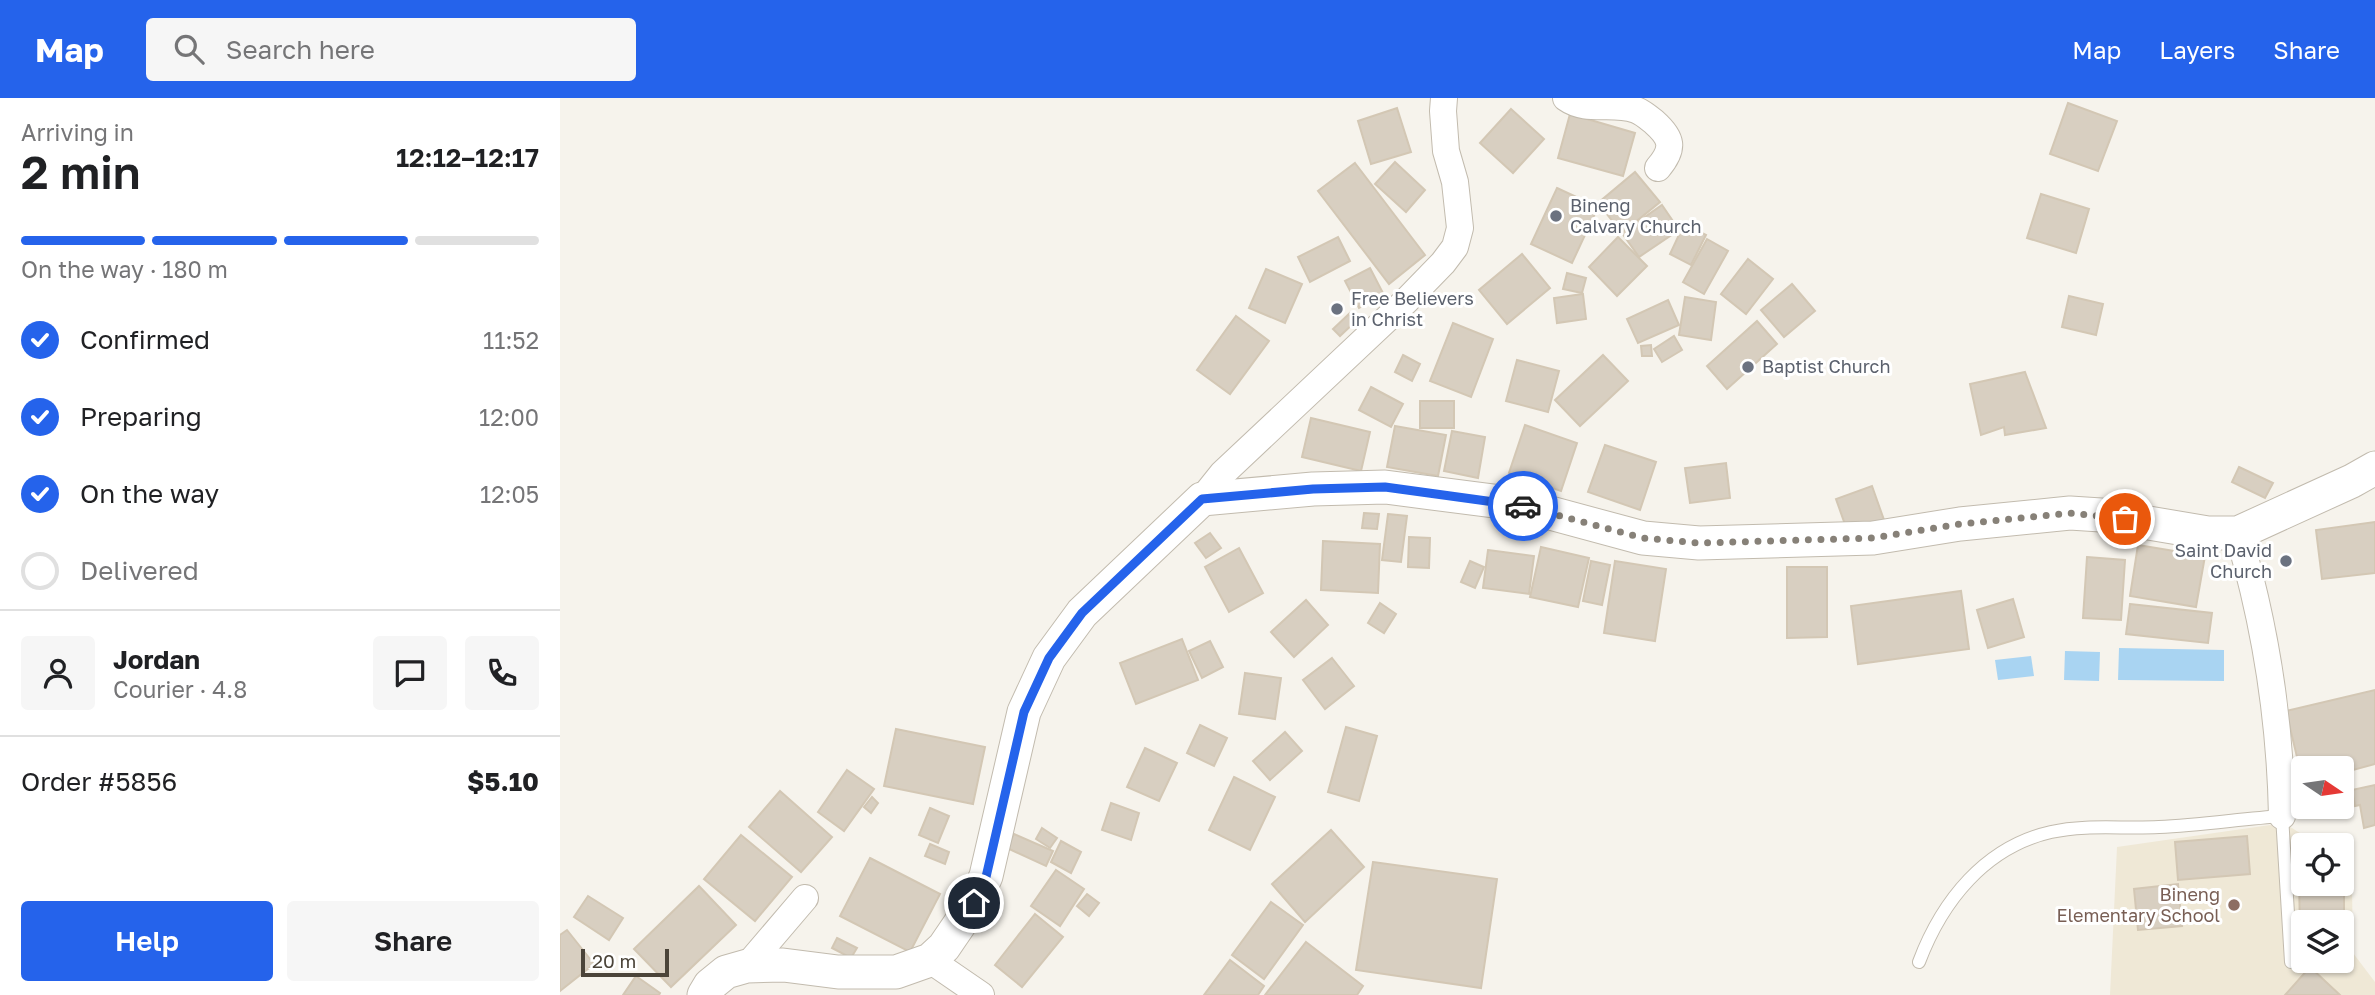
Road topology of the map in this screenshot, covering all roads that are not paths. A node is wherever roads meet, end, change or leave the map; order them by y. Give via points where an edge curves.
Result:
1 (1444, 98) edge
2 (1566, 98) edge
3 (1658, 167) dead end
4 (2375, 468) edge
5 (1202, 499) junction
6 (2238, 533) junction
7 (2282, 816) junction
8 (805, 898) dead end
9 (930, 960) junction
10 (1919, 962) dead end
11 (2291, 962) dead end
12 (747, 966) junction
13 (704, 995) edge
14 (981, 995) edge

1 - 5 street via 1446,151 1460,217 1455,247 1407,300 1222,474
2 - 3 street via 1592,107 1636,110 1651,120 1669,141 1667,157
4 - 6 street
5 - 6 street via 1385,487 1517,504 1643,538 1699,543 1873,538 2070,513 2207,533
5 - 9 street via 1082,613 1049,658 1024,712 986,877 961,923
6 - 7 street via 2256,593 2277,712
7 - 10 lane via 2160,827 2077,828 2038,836 1996,856 1959,889 1928,937
7 - 11 lane
8 - 12 street
9 - 12 street via 896,972
9 - 14 street
12 - 13 street via 726,972

